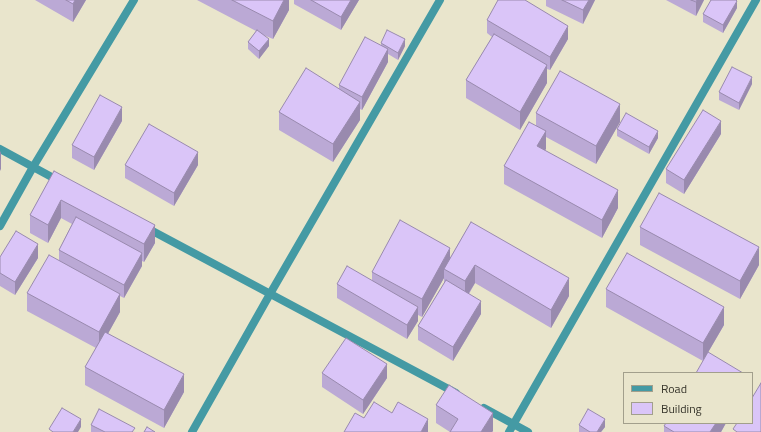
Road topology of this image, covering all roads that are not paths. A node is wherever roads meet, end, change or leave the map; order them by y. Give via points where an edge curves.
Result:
1 (134, 0) edge
2 (440, 0) edge
3 (756, 0) edge
4 (0, 149) edge
5 (33, 167) junction
6 (68, 185) edge
7 (137, 223) edge
8 (0, 226) edge
9 (270, 294) junction
10 (465, 398) edge
11 (479, 405) edge
12 (514, 424) junction
13 (192, 432) edge
14 (509, 432) edge
15 (528, 432) edge

1 - 5 street
2 - 9 street
3 - 12 street
4 - 5 street
5 - 6 street
5 - 8 street
7 - 9 street
9 - 10 street
9 - 13 street
11 - 12 street
12 - 14 street
12 - 15 street

